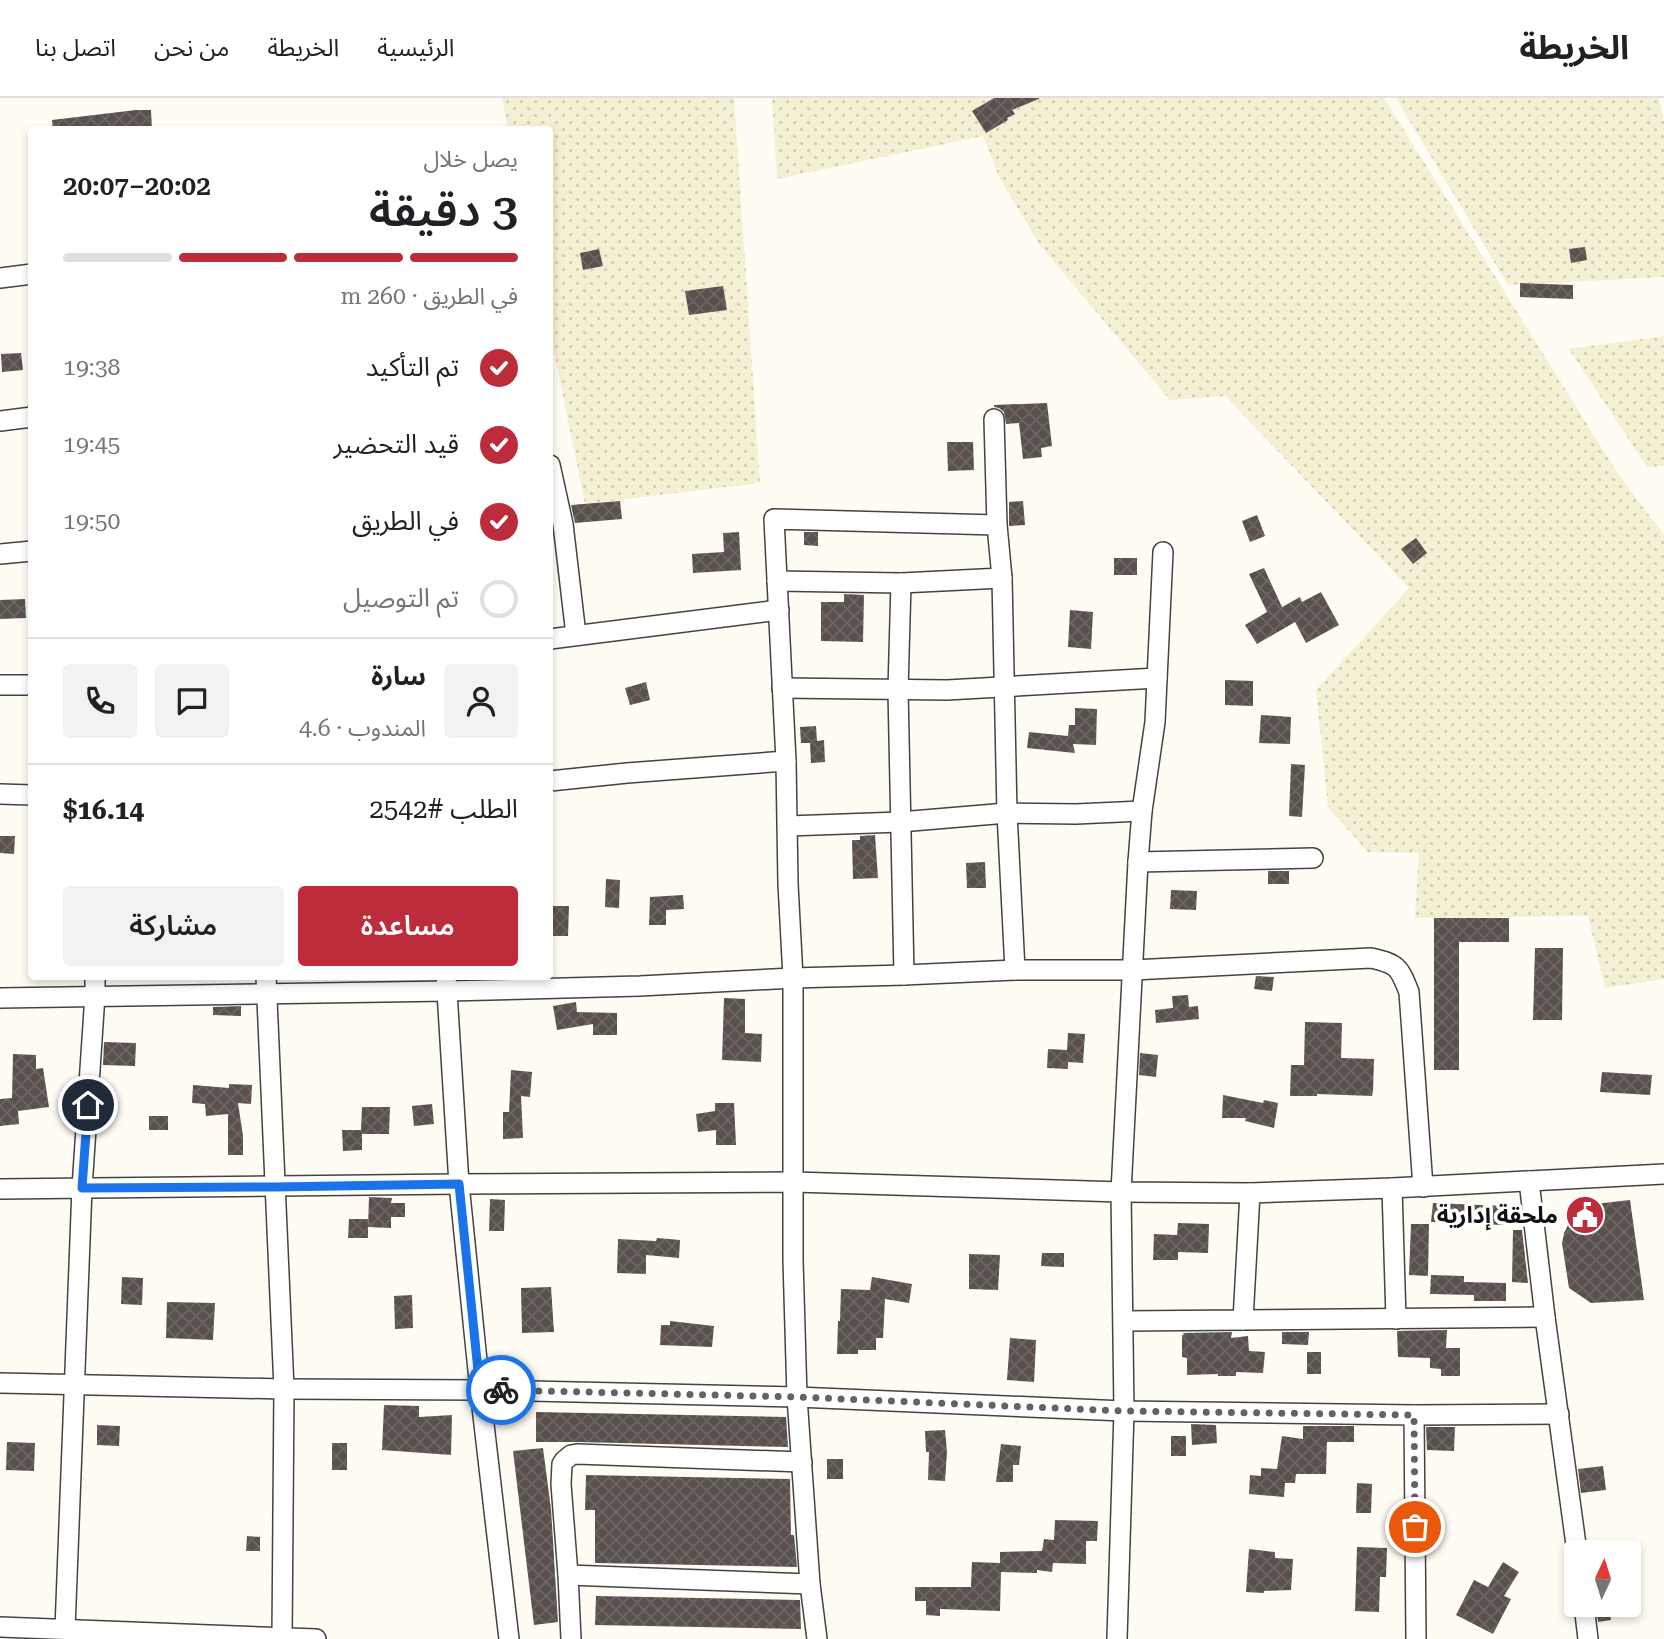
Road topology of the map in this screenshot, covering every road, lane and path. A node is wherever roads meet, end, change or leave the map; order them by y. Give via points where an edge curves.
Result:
1 (28, 274) edge
2 (0, 278) edge
3 (28, 417) edge
4 (994, 419) dead end
5 (0, 421) edge
6 (553, 495) edge
7 (556, 525) edge
8 (997, 525) junction
9 (28, 551) edge
10 (1163, 552) dead end
11 (0, 554) edge
12 (1002, 578) junction
13 (777, 581) junction
14 (901, 583) junction
15 (779, 610) junction
16 (576, 635) junction
17 (553, 639) edge
18 (1157, 678) junction
19 (0, 685) edge
20 (28, 685) edge
21 (1003, 687) junction
22 (782, 688) junction
23 (898, 690) junction
24 (786, 761) junction
25 (553, 781) edge
26 (0, 794) edge
27 (28, 795) edge
28 (1142, 811) junction
29 (1007, 813) junction
30 (900, 822) junction
31 (788, 826) junction
32 (1312, 858) dead end
33 (1138, 862) junction
34 (1015, 970) junction
35 (1133, 970) junction
36 (904, 975) junction
37 (793, 978) junction
38 (447, 984) edge
39 (266, 985) edge
40 (95, 986) edge
41 (0, 998) edge
42 (1664, 1174) edge
43 (1529, 1181) junction
44 (794, 1182) junction
45 (459, 1184) junction
46 (1423, 1186) junction
47 (275, 1187) junction
48 (82, 1188) junction
49 (1392, 1188) junction
50 (0, 1189) edge
51 (1121, 1192) junction
52 (1250, 1193) junction
53 (1545, 1317) junction
54 (1396, 1319) junction
55 (1243, 1320) junction
56 (1124, 1321) junction
57 (0, 1383) edge
58 (74, 1384) junction
59 (284, 1390) junction
60 (480, 1390) junction
61 (797, 1397) junction
62 (1124, 1411) junction
63 (1559, 1414) junction
64 (1414, 1415) junction
65 (802, 1462) junction
66 (1575, 1540) edge
67 (568, 1575) junction
68 (810, 1584) junction
69 (1585, 1617) edge
70 (0, 1627) edge
71 (65, 1629) junction
72 (282, 1638) edge
73 (316, 1639) edge
74 (509, 1639) edge
75 (571, 1639) edge
76 (817, 1639) edge
77 (1117, 1639) edge
78 (1416, 1639) edge
79 (1588, 1639) edge

1 - 2 street
3 - 5 street
4 - 8 street
6 - 7 street
7 - 16 street
8 - 12 street
8 - 13 street via 774,519
9 - 11 street
10 - 18 street
12 - 14 street
12 - 21 street
13 - 14 street
13 - 15 street
14 - 23 street
15 - 16 street
15 - 22 street
16 - 17 street
18 - 21 street
18 - 28 street
19 - 20 street
21 - 23 street
21 - 29 street
22 - 23 street
22 - 24 street
23 - 30 street
24 - 25 street
24 - 31 street
26 - 27 street
28 - 29 street
28 - 33 street
29 - 30 street
29 - 34 street
30 - 31 street
30 - 36 street
31 - 37 street
32 - 33 street
33 - 35 street
34 - 35 street
34 - 36 street
35 - 46 street via 1371,958 1392,963 1409,992
35 - 51 street
36 - 37 street
37 - 38 street via 640,986
37 - 44 street
38 - 39 street
38 - 45 street
39 - 40 street
39 - 47 street
40 - 41 street
40 - 48 street
42 - 43 street
43 - 46 street
43 - 53 street
44 - 45 street
44 - 51 street
44 - 61 street
45 - 47 street
45 - 60 street
46 - 49 street
47 - 48 street
47 - 59 street
48 - 50 street
48 - 58 street
49 - 52 street
49 - 54 street
51 - 52 street
51 - 56 street
52 - 55 street
53 - 54 street
53 - 63 street
54 - 55 street
55 - 56 street
56 - 62 street
57 - 58 street
58 - 59 street
58 - 71 street
59 - 60 street
59 - 72 street
60 - 61 street
60 - 74 street
61 - 62 street
61 - 65 street
62 - 64 street
62 - 77 street
63 - 64 street
63 - 66 street
64 - 78 street
65 - 67 street via 571,1455 562,1464 561,1484
65 - 68 street
67 - 68 street
67 - 75 street
68 - 76 street
69 - 79 street
70 - 71 street
71 - 72 street
72 - 73 street

